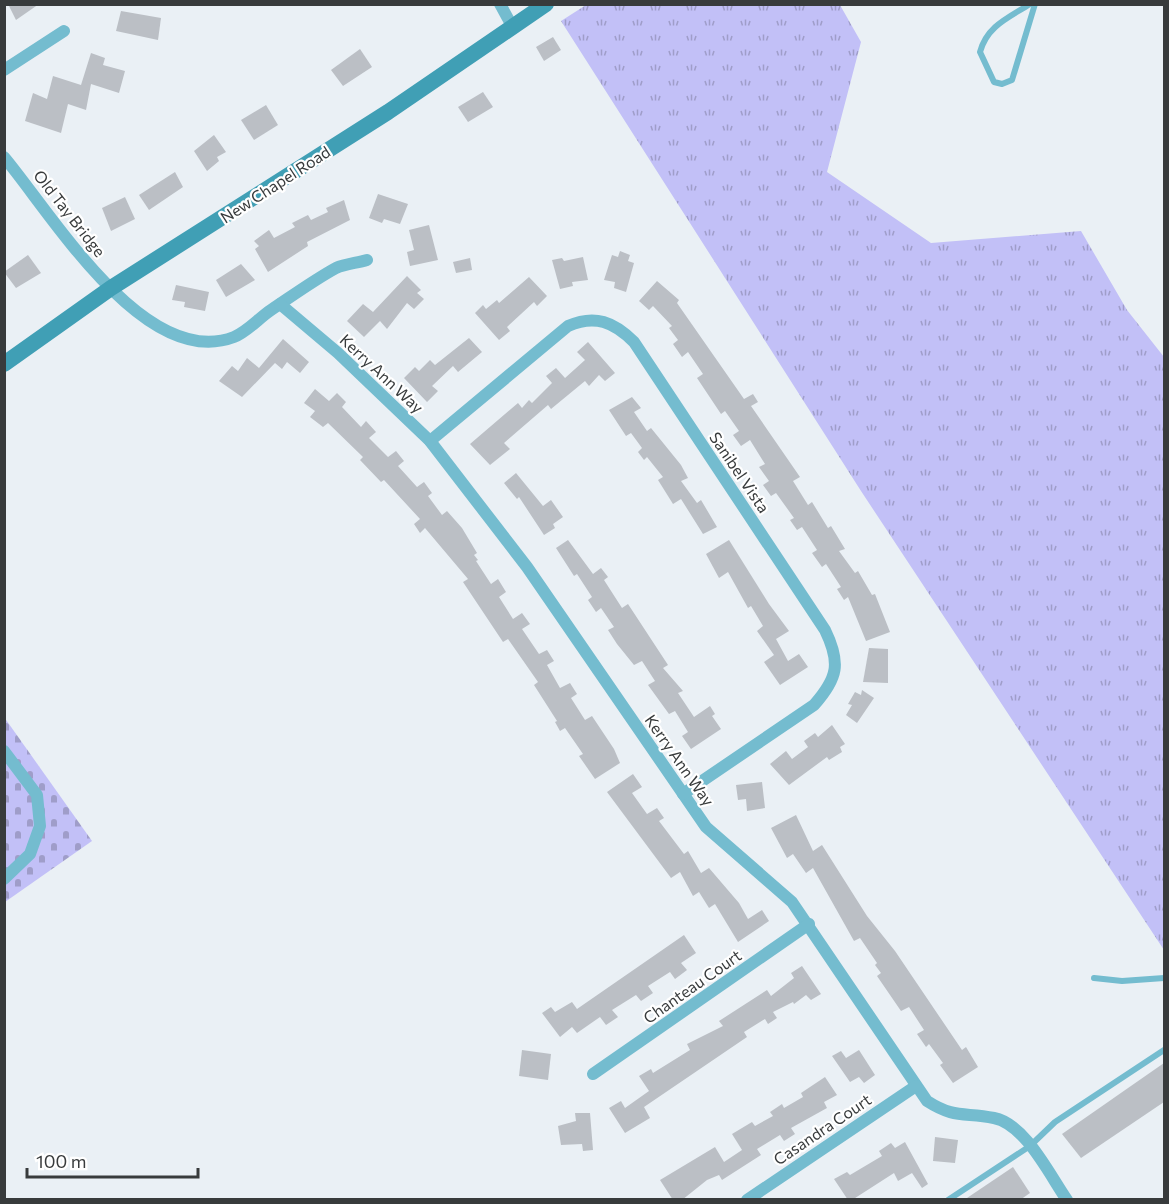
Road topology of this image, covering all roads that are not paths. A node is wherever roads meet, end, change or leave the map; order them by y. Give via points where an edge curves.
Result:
1 (500, 4) edge
2 (546, 4) edge
3 (1033, 4) edge
4 (512, 26) junction
5 (64, 31) dead end
6 (4, 70) edge
7 (4, 157) edge
8 (367, 260) dead end
9 (111, 288) junction
10 (280, 304) junction
11 (4, 363) edge
12 (430, 441) junction
13 (4, 751) edge
14 (9, 763) edge
15 (683, 794) junction
16 (4, 879) edge
17 (809, 924) junction
18 (1094, 978) dead end
19 (1164, 978) edge
20 (1164, 1050) edge
21 (593, 1074) dead end
22 (916, 1086) junction
23 (1030, 1146) junction
24 (747, 1200) edge
25 (948, 1200) edge
26 (1067, 1200) edge

1 - 4 street
2 - 4 street, New Chapel Road
3 - 3 lane via 993,27 984,39 980,52 994,82 1012,80
4 - 9 street, New Chapel Road via 388,112
5 - 6 street
7 - 9 street, Old Tay Bridge via 77,254
8 - 10 street, Old Tay Bridge via 338,267
9 - 10 street, Old Tay Bridge via 168,333 185,340 217,341 236,336
9 - 11 street, New Chapel Road
10 - 12 street, Kerry Ann Way
12 - 15 street, Kerry Ann Way via 527,567
12 - 15 street, Sanibel Vista via 580,320 610,322 634,342 825,630 836,659 835,675 814,705
13 - 14 street
14 - 16 street via 37,795 40,826 30,854
15 - 17 street, Kerry Ann Way via 706,827 783,892
17 - 21 street, Chanteau Court
17 - 22 street, Kerry Ann Way
18 - 19 lane
20 - 23 lane via 1055,1122
22 - 23 street, Kerry Ann Way via 927,1101 943,1111 957,1116 992,1117 1011,1124
22 - 24 street, Casandra Court
23 - 25 lane
23 - 26 street, Kerry Ann Way

